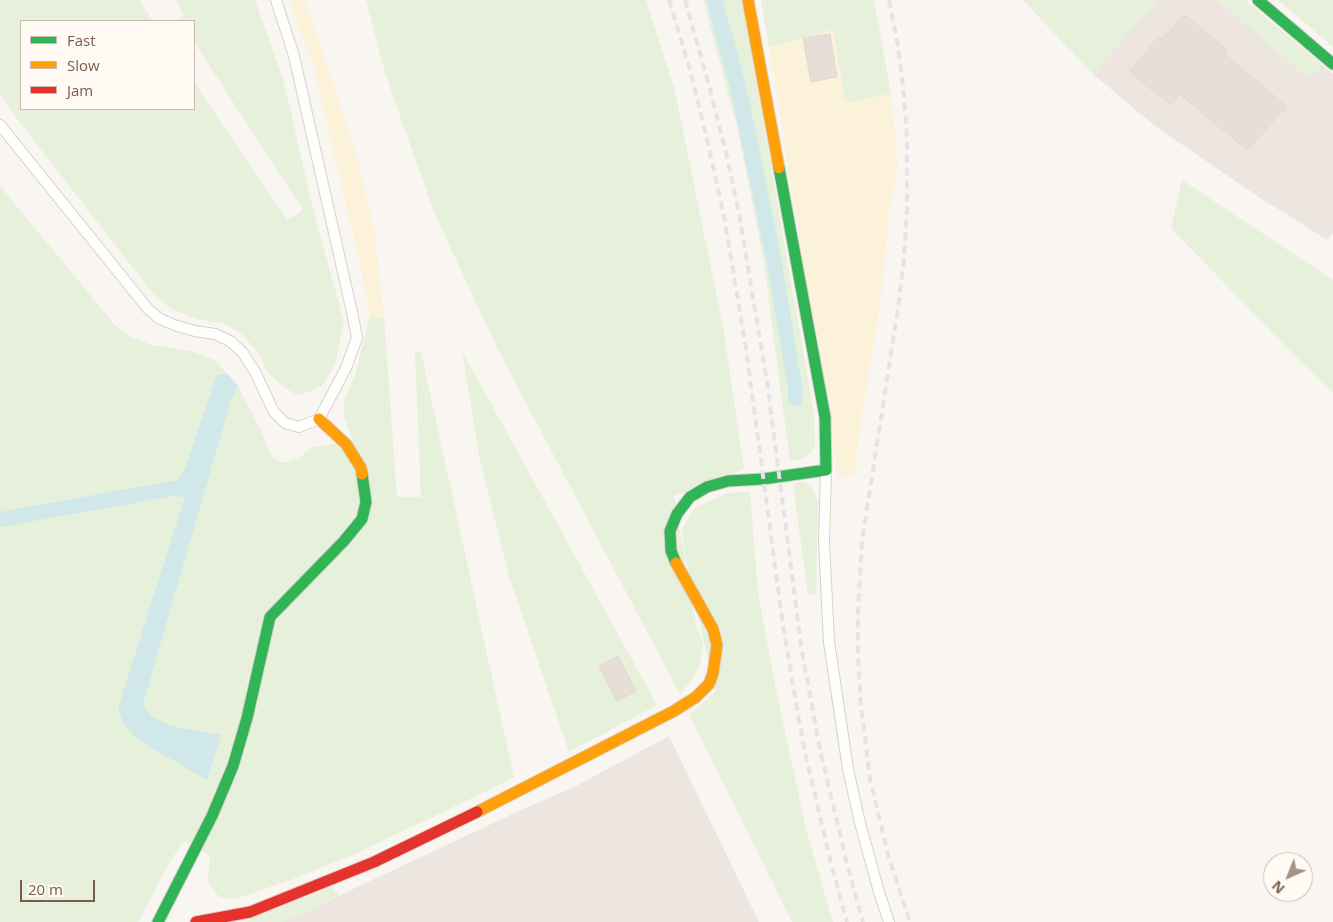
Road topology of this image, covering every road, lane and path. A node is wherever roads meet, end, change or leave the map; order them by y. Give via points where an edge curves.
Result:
1 (276, 0) edge
2 (748, 0) edge
3 (1258, 0) edge
4 (1333, 64) edge
5 (0, 125) edge
6 (320, 419) junction
7 (826, 470) junction
8 (158, 922) edge
9 (196, 922) edge
10 (889, 922) edge

1 - 6 lane via 294,56 357,338
2 - 7 street via 825,417
3 - 4 street
5 - 6 lane via 148,309 160,319 177,326 215,334 230,341 243,353 274,412 286,423 299,427
6 - 8 street via 346,444 361,468 366,502 362,519 270,617 233,766 212,816
7 - 9 street via 728,481 707,487 690,497 677,514 670,531 671,551 713,629 717,645 709,684 688,703 374,862 250,912
7 - 10 lane via 824,542 829,642 848,769

